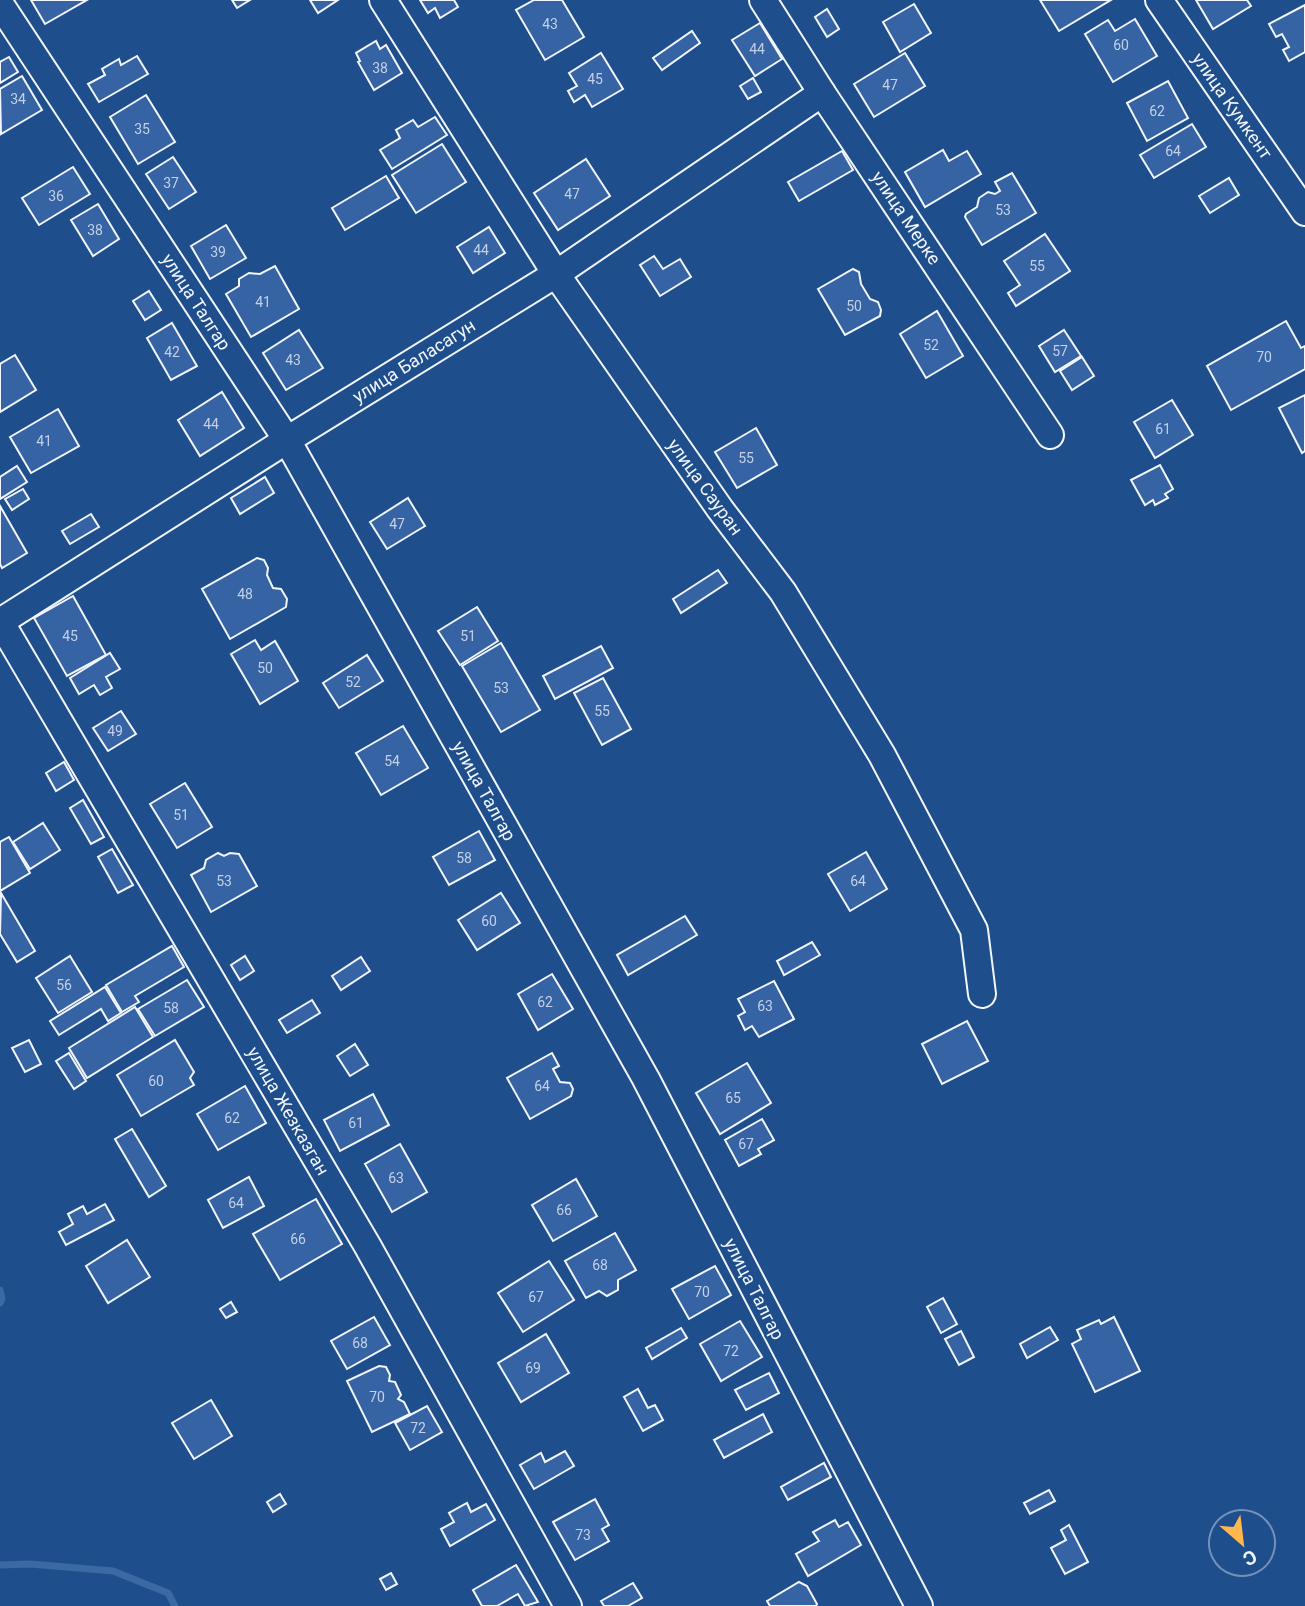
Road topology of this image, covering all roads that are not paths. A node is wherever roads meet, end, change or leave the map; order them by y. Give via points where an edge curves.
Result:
1 (383, 0) edge
2 (763, 0) edge
3 (1159, 0) edge
4 (0, 4) edge
5 (822, 93) junction
6 (1305, 212) edge
7 (556, 274) junction
8 (1050, 435) dead end
9 (287, 440) junction
10 (0, 622) edge
11 (982, 994) dead end
12 (568, 1606) edge
13 (919, 1606) edge

1 - 7 street, улица Сауран
2 - 5 street, улица Мерке
3 - 6 street, улица Кумкент
4 - 9 street, улица Талгар
5 - 7 street, улица Баласагун
5 - 8 street, улица Мерке
7 - 9 street, улица Баласагун
7 - 11 street, улица Сауран via 783,592 882,755 974,930
9 - 10 street, улица Баласагун
9 - 13 street, улица Талгар via 646,1079
10 - 12 street, улица Жезказган via 367,1245

